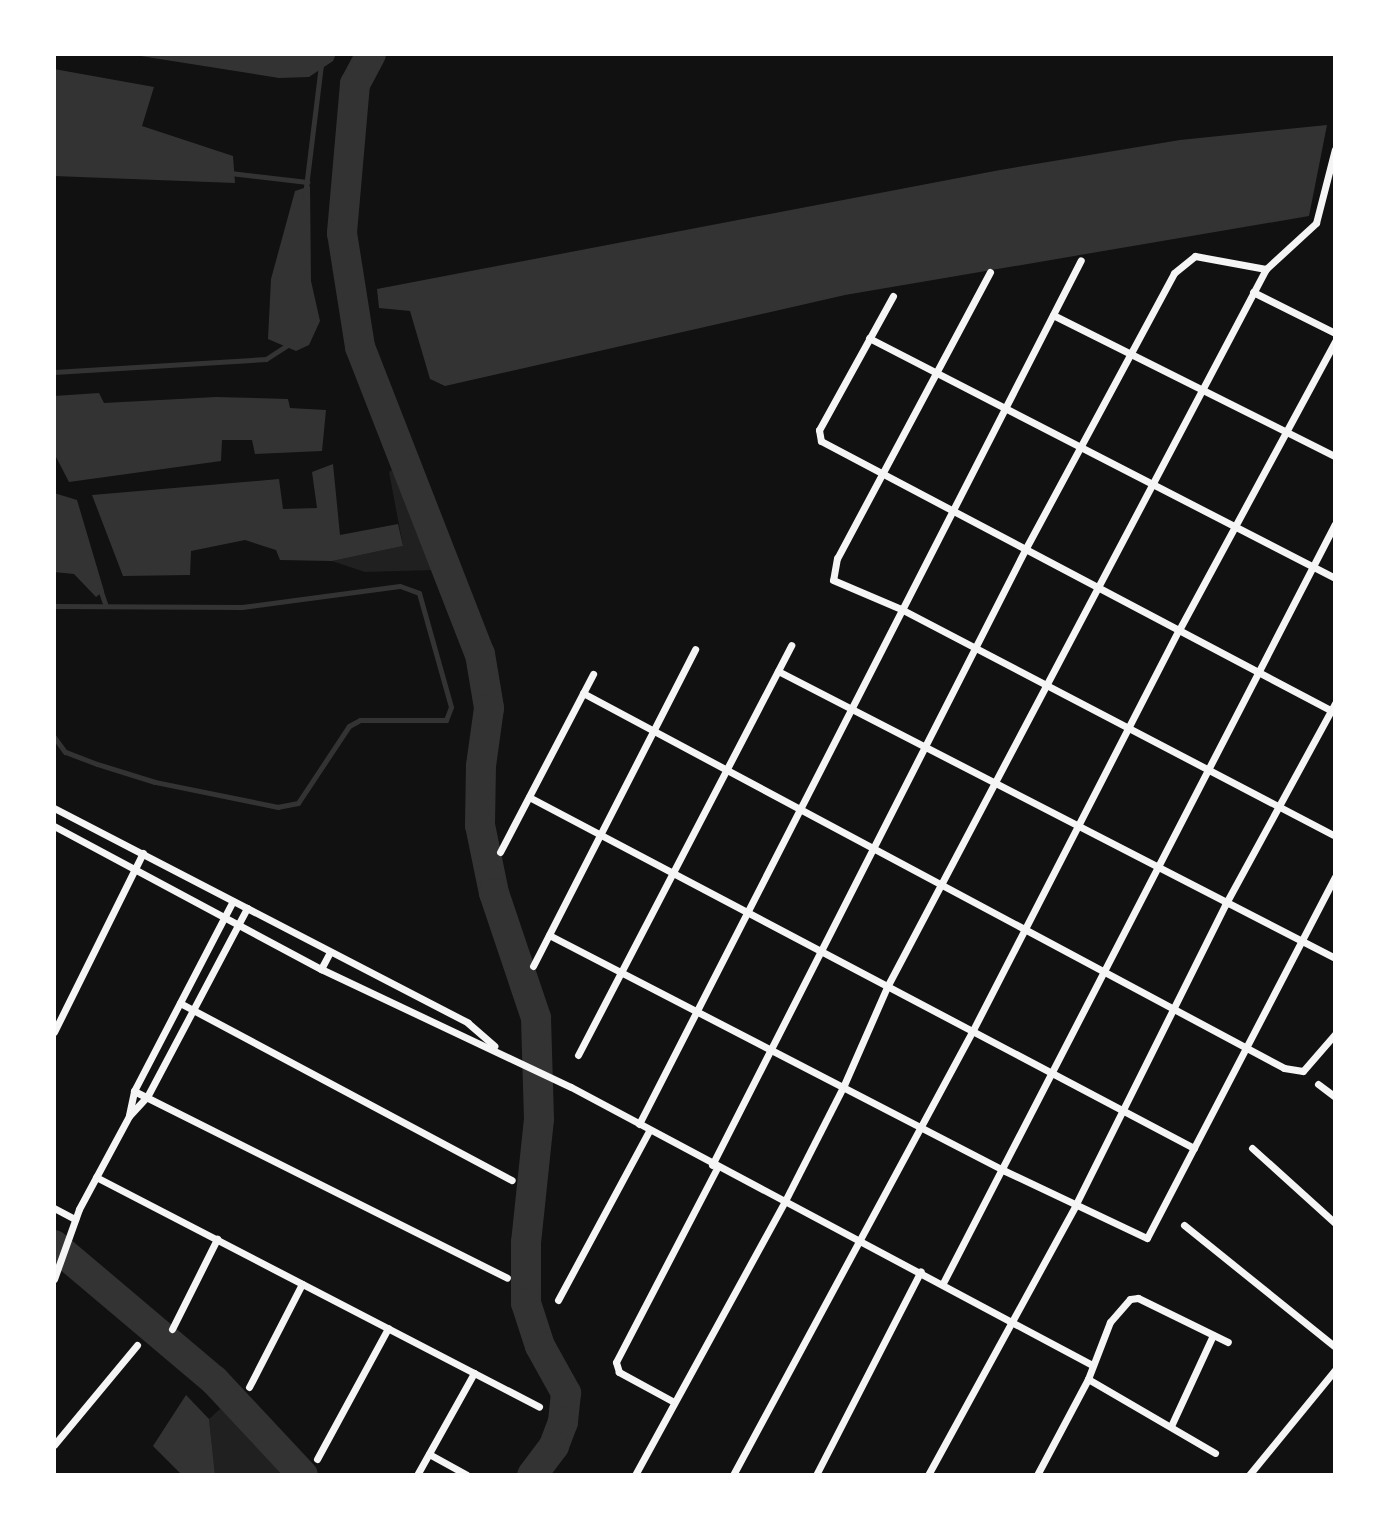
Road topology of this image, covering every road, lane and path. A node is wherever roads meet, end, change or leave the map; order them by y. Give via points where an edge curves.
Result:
1 (1335, 149) edge
2 (1081, 260) dead end
3 (1266, 269) junction
4 (990, 272) dead end
5 (1253, 292) junction
6 (893, 296) dead end
7 (1053, 315) junction
8 (1335, 332) edge
9 (869, 338) junction
10 (1335, 341) edge
11 (1131, 357) junction
12 (935, 372) junction
13 (1202, 391) junction
14 (1007, 406) junction
15 (1287, 431) junction
16 (1081, 447) junction
17 (1335, 456) edge
18 (882, 476) junction
19 (1152, 481) junction
20 (952, 509) junction
21 (1335, 524) edge
22 (1238, 525) junction
23 (1026, 548) junction
24 (1312, 567) junction
25 (1335, 578) edge
26 (1096, 585) junction
27 (901, 609) junction
28 (1179, 630) junction
29 (791, 645) dead end
30 (975, 648) junction
31 (695, 649) dead end
32 (779, 671) junction
33 (1257, 671) junction
34 (593, 674) dead end
35 (1044, 684) junction
36 (583, 693) junction
37 (851, 707) junction
38 (1334, 708) edge
39 (1129, 728) junction
40 (653, 732) junction
41 (925, 746) junction
42 (726, 768) junction
43 (1206, 768) junction
44 (992, 783) junction
45 (529, 797) junction
46 (1278, 806) junction
47 (799, 807) junction
48 (58, 809) edge
49 (54, 826) edge
50 (1078, 829) junction
51 (600, 835) junction
52 (1335, 836) edge
53 (872, 846) junction
54 (500, 852) dead end
55 (143, 853) junction
56 (1155, 867) junction
57 (136, 870) junction
58 (671, 871) junction
59 (1335, 877) edge
60 (941, 882) junction
61 (233, 901) junction
62 (1225, 905) junction
63 (247, 908) junction
64 (748, 912) junction
65 (226, 915) junction
66 (239, 923) junction
67 (1024, 928) junction
68 (549, 935) junction
69 (1301, 942) junction
70 (824, 950) junction
71 (330, 952) junction
72 (1335, 958) edge
73 (533, 966) dead end
74 (321, 969) junction
75 (1103, 971) junction
76 (617, 972) junction
77 (888, 985) junction
78 (180, 1003) junction
79 (433, 1004) junction
80 (1174, 1006) junction
81 (192, 1010) junction
82 (697, 1013) junction
83 (425, 1021) junction
84 (973, 1030) junction
85 (54, 1032) edge
86 (1335, 1034) edge
87 (1248, 1046) junction
88 (497, 1049) junction
89 (774, 1050) junction
90 (578, 1055) dead end
91 (1054, 1073) junction
92 (1318, 1084) dead end
93 (844, 1085) junction
94 (134, 1091) junction
95 (147, 1097) junction
96 (1335, 1097) edge
97 (1123, 1108) junction
98 (129, 1116) junction
99 (639, 1124) junction
100 (922, 1124) junction
101 (649, 1130) junction
102 (1194, 1148) junction
103 (1252, 1148) dead end
104 (714, 1167) junction
105 (1005, 1171) junction
106 (96, 1177) junction
107 (513, 1180) dead end
108 (785, 1201) junction
109 (1075, 1206) junction
110 (54, 1208) edge
111 (75, 1219) junction
112 (1335, 1223) edge
113 (1184, 1225) dead end
114 (217, 1239) junction
115 (861, 1239) junction
116 (921, 1272) junction
117 (507, 1278) dead end
118 (54, 1279) edge
119 (943, 1283) junction
120 (302, 1284) junction
121 (558, 1300) dead end
122 (1013, 1320) junction
123 (388, 1328) junction
124 (172, 1329) dead end
125 (1213, 1335) junction
126 (1228, 1342) dead end
127 (137, 1345) dead end
128 (1335, 1347) edge
129 (1092, 1365) junction
130 (1335, 1370) edge
131 (474, 1373) junction
132 (1088, 1379) junction
133 (249, 1387) dead end
134 (674, 1402) junction
135 (539, 1407) dead end
136 (1171, 1426) junction
137 (54, 1445) edge
138 (1215, 1453) dead end
139 (429, 1454) junction
140 (317, 1459) dead end
141 (1041, 1474) edge
142 (417, 1475) edge
143 (467, 1475) edge
144 (635, 1475) edge
145 (733, 1475) edge
146 (816, 1475) edge
147 (928, 1475) edge
148 (1249, 1475) edge

1 - 3 street via 1315,223
2 - 7 street
3 - 5 street
3 - 11 street via 1195,256 1183,263
4 - 12 street
5 - 8 street
5 - 13 street
6 - 9 street
7 - 11 street
7 - 14 street
9 - 12 street
9 - 18 street via 818,437
10 - 15 street
11 - 13 street
11 - 16 street
12 - 14 street
12 - 18 street
13 - 15 street
13 - 19 street
14 - 16 street
14 - 20 street
15 - 17 street
15 - 22 street
16 - 19 street
16 - 23 street
18 - 20 street
18 - 27 street via 837,558 833,580
19 - 22 street
19 - 26 street
20 - 23 street
20 - 27 street
21 - 24 street
22 - 24 street
22 - 28 street
23 - 26 street
23 - 30 street
24 - 25 street
24 - 33 street
26 - 28 street
26 - 35 street
27 - 30 street
27 - 37 street
28 - 33 street
28 - 39 street
29 - 32 street
30 - 35 street
30 - 41 street
31 - 40 street
32 - 37 street
32 - 42 street
33 - 38 street
33 - 43 street
34 - 36 street
35 - 39 street
35 - 44 street
36 - 40 street
36 - 45 street
37 - 41 street
37 - 47 street
38 - 46 street
39 - 43 street
39 - 50 street
40 - 42 street
40 - 51 street
41 - 44 street
41 - 53 street
42 - 47 street
42 - 58 street
43 - 46 street
43 - 56 street
44 - 50 street
44 - 60 street
45 - 51 street
45 - 54 street
46 - 52 street
46 - 62 street
47 - 53 street
47 - 64 street
48 - 49 street
48 - 55 street
49 - 57 street
50 - 56 street
50 - 67 street
51 - 58 street
51 - 68 street
53 - 60 street
53 - 70 street
55 - 57 street
55 - 61 street
56 - 62 street
56 - 75 street
57 - 65 street
57 - 85 street
58 - 64 street
58 - 76 street
59 - 69 street
60 - 67 street
60 - 77 street
61 - 63 street
61 - 65 street
62 - 69 street
62 - 80 street
63 - 66 street
63 - 71 street
64 - 70 street
64 - 82 street
65 - 66 street
65 - 78 street
66 - 74 street
66 - 81 street
67 - 75 street
67 - 84 street
68 - 73 street
68 - 76 street
69 - 72 street
69 - 87 street
70 - 77 street
70 - 89 street
71 - 74 street
71 - 79 street
74 - 83 street
75 - 80 street
75 - 91 street
76 - 82 street
76 - 90 street
77 - 84 street
77 - 93 street
78 - 81 street
78 - 94 street
79 - 83 street
79 - 88 street via 468,1023
80 - 87 street
80 - 97 street
81 - 95 street
81 - 107 street
82 - 89 street
82 - 99 street
83 - 88 street
84 - 91 street
84 - 100 street
86 - 87 street via 1303,1071 1284,1068
87 - 102 street
88 - 99 street
89 - 93 street
89 - 104 street
91 - 97 street
91 - 105 street
92 - 96 street
93 - 100 street
93 - 108 street
94 - 95 street
94 - 98 street
95 - 98 street
95 - 117 street
97 - 102 street
97 - 109 street
98 - 106 street
99 - 101 street
100 - 105 street
100 - 115 street
101 - 104 street
101 - 121 street
102 - 109 street via 1147,1238
103 - 112 street
104 - 108 street
104 - 134 street via 616,1362 619,1372
105 - 109 street
105 - 119 street
106 - 111 street
106 - 114 street
108 - 115 street
108 - 134 street
109 - 122 street
110 - 111 street
111 - 118 street
113 - 128 street
114 - 120 street
114 - 124 street
115 - 116 street
115 - 145 street
116 - 119 street
116 - 146 street
119 - 122 street
120 - 123 street
120 - 133 street
122 - 129 street
122 - 147 street
123 - 131 street
123 - 140 street
125 - 126 street
125 - 129 street via 1138,1298 1130,1299 1110,1322
125 - 136 street
127 - 137 street
129 - 132 street
130 - 148 street
131 - 135 street
131 - 139 street
132 - 136 street
132 - 141 street
134 - 144 street
136 - 138 street
139 - 142 street
139 - 143 street

